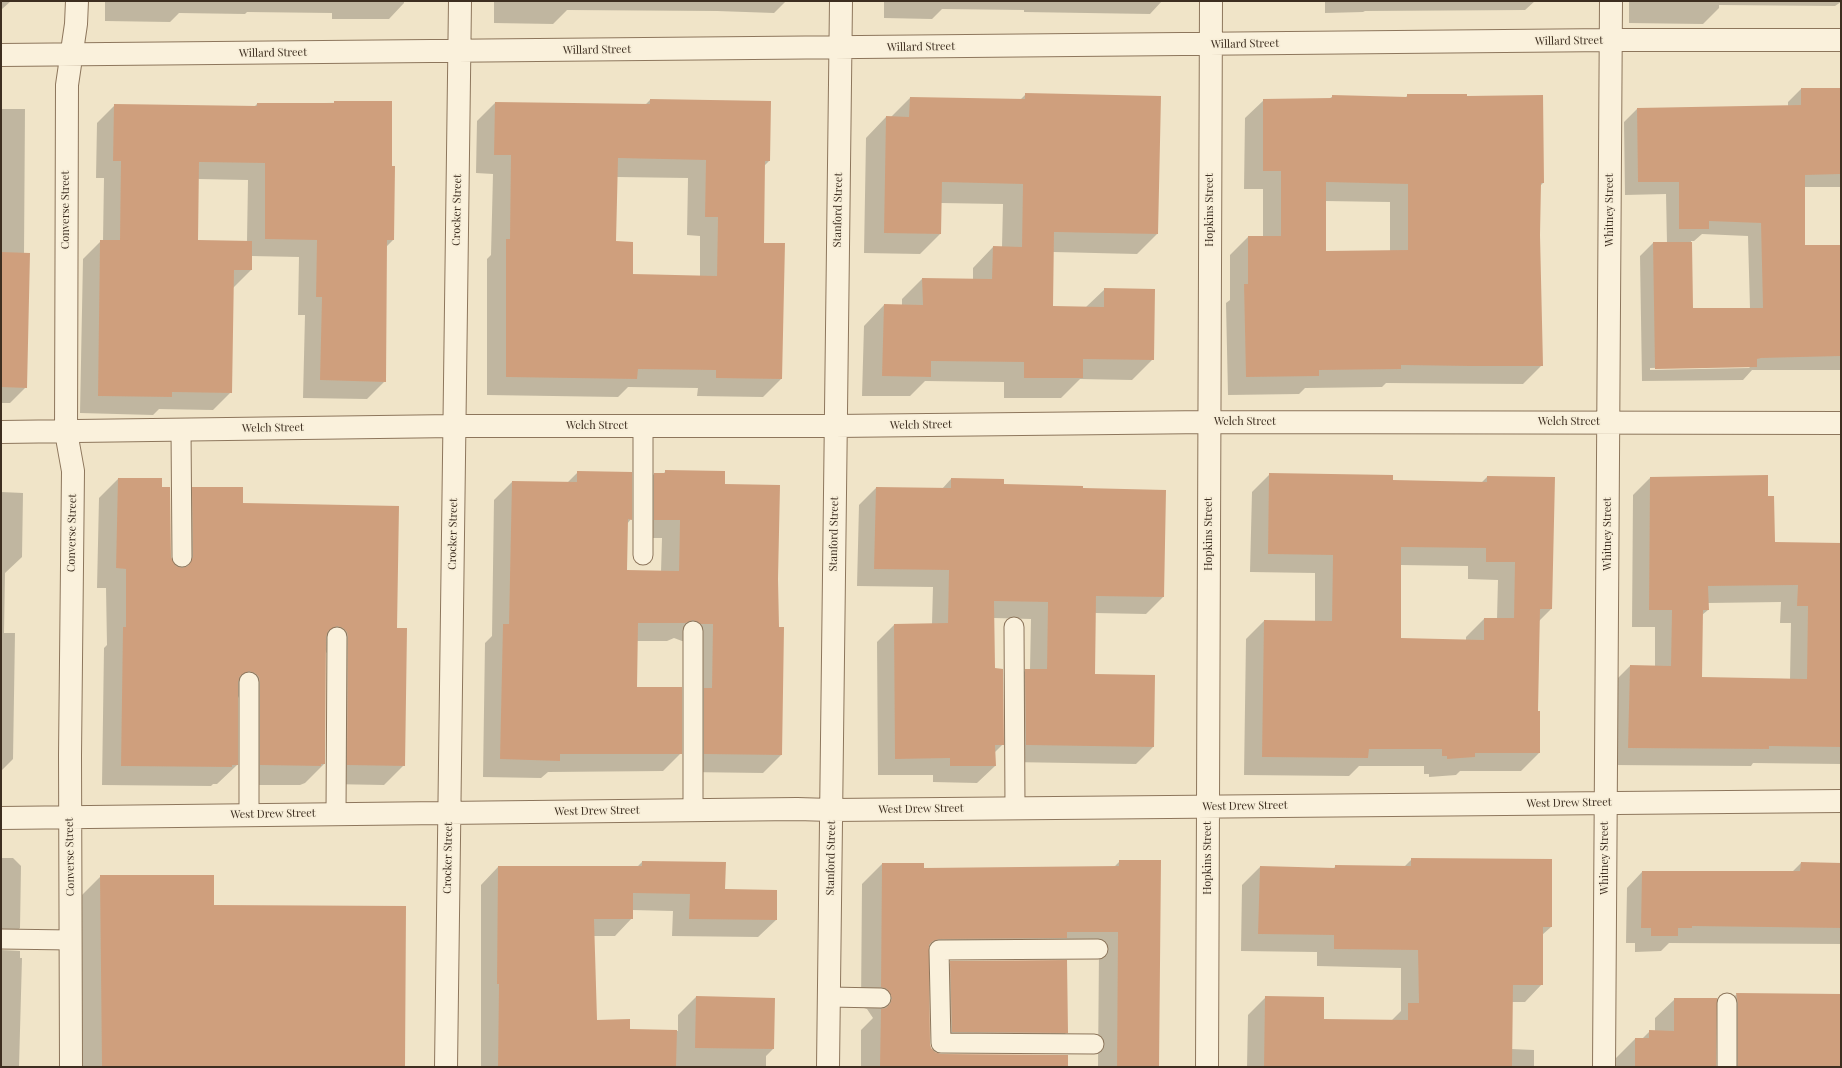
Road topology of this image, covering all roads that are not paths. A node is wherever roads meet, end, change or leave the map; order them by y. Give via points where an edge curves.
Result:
1 (77, 1) edge
2 (460, 1) edge
3 (841, 1) edge
4 (1210, 1) edge
5 (1611, 1) edge
6 (1611, 40) junction
7 (1841, 40) edge
8 (1210, 44) junction
9 (840, 48) junction
10 (459, 52) junction
11 (1, 55) edge
12 (72, 55) junction
13 (1209, 422) junction
14 (1608, 422) junction
15 (1841, 423) edge
16 (454, 426) junction
17 (643, 426) junction
18 (835, 426) junction
19 (181, 429) junction
20 (1, 432) edge
21 (66, 432) junction
22 (643, 555) dead end
23 (182, 557) dead end
24 (1014, 627) dead end
25 (693, 631) dead end
26 (337, 637) dead end
27 (249, 682) dead end
28 (1841, 801) edge
29 (1606, 802) junction
30 (1208, 806) junction
31 (1015, 808) junction
32 (693, 810) junction
33 (832, 810) junction
34 (449, 812) junction
35 (336, 813) junction
36 (249, 815) junction
37 (1, 818) edge
38 (70, 818) junction
39 (1, 939) edge
40 (71, 940) junction
41 (1098, 949) dead end
42 (829, 998) junction
43 (881, 998) dead end
44 (1727, 1003) dead end
45 (1094, 1044) dead end
46 (71, 1067) edge
47 (446, 1067) edge
48 (828, 1067) edge
49 (1207, 1067) edge
50 (1604, 1067) edge
51 (1727, 1067) edge

1 - 12 street, Converse Street
2 - 10 street, Crocker Street
3 - 9 street, Stanford Street
4 - 8 street, Hopkins Street
5 - 6 street, Whitney Street
6 - 7 street, Willard Street
6 - 8 street, Willard Street
6 - 14 street, Whitney Street
8 - 9 street, Willard Street
8 - 13 street, Hopkins Street
9 - 10 street, Willard Street
9 - 18 street, Stanford Street
10 - 12 street, Willard Street
10 - 16 street, Crocker Street
11 - 12 street, Willard Street
12 - 21 street, Converse Street via 67,85
13 - 14 street, Welch Street
13 - 18 street, Welch Street
13 - 30 street, Hopkins Street
14 - 15 street, Welch Street
14 - 29 street, Whitney Street
16 - 17 street, Welch Street
16 - 19 street, Welch Street
16 - 34 street, Crocker Street
17 - 18 street, Welch Street
17 - 22 lane
18 - 33 street, Stanford Street
19 - 21 street, Welch Street
19 - 23 lane
20 - 21 street, Welch Street
21 - 38 street, Converse Street via 73,471
24 - 31 lane
25 - 32 lane
26 - 35 lane
27 - 36 lane
28 - 29 street, West Drew Street
29 - 30 street, West Drew Street
29 - 50 street, Whitney Street
30 - 31 street, West Drew Street
30 - 49 street, Hopkins Street
31 - 33 street, West Drew Street
32 - 33 street, West Drew Street
32 - 34 street, West Drew Street
33 - 42 street, Stanford Street
34 - 35 street, West Drew Street
34 - 47 street, Crocker Street
35 - 36 street, West Drew Street
36 - 38 street, West Drew Street
37 - 38 street, West Drew Street
38 - 40 street, Converse Street
39 - 40 lane
40 - 46 street, Converse Street
41 - 45 lane via 939,950 932,998 941,1043
42 - 43 lane
42 - 48 street, Stanford Street
44 - 51 lane

